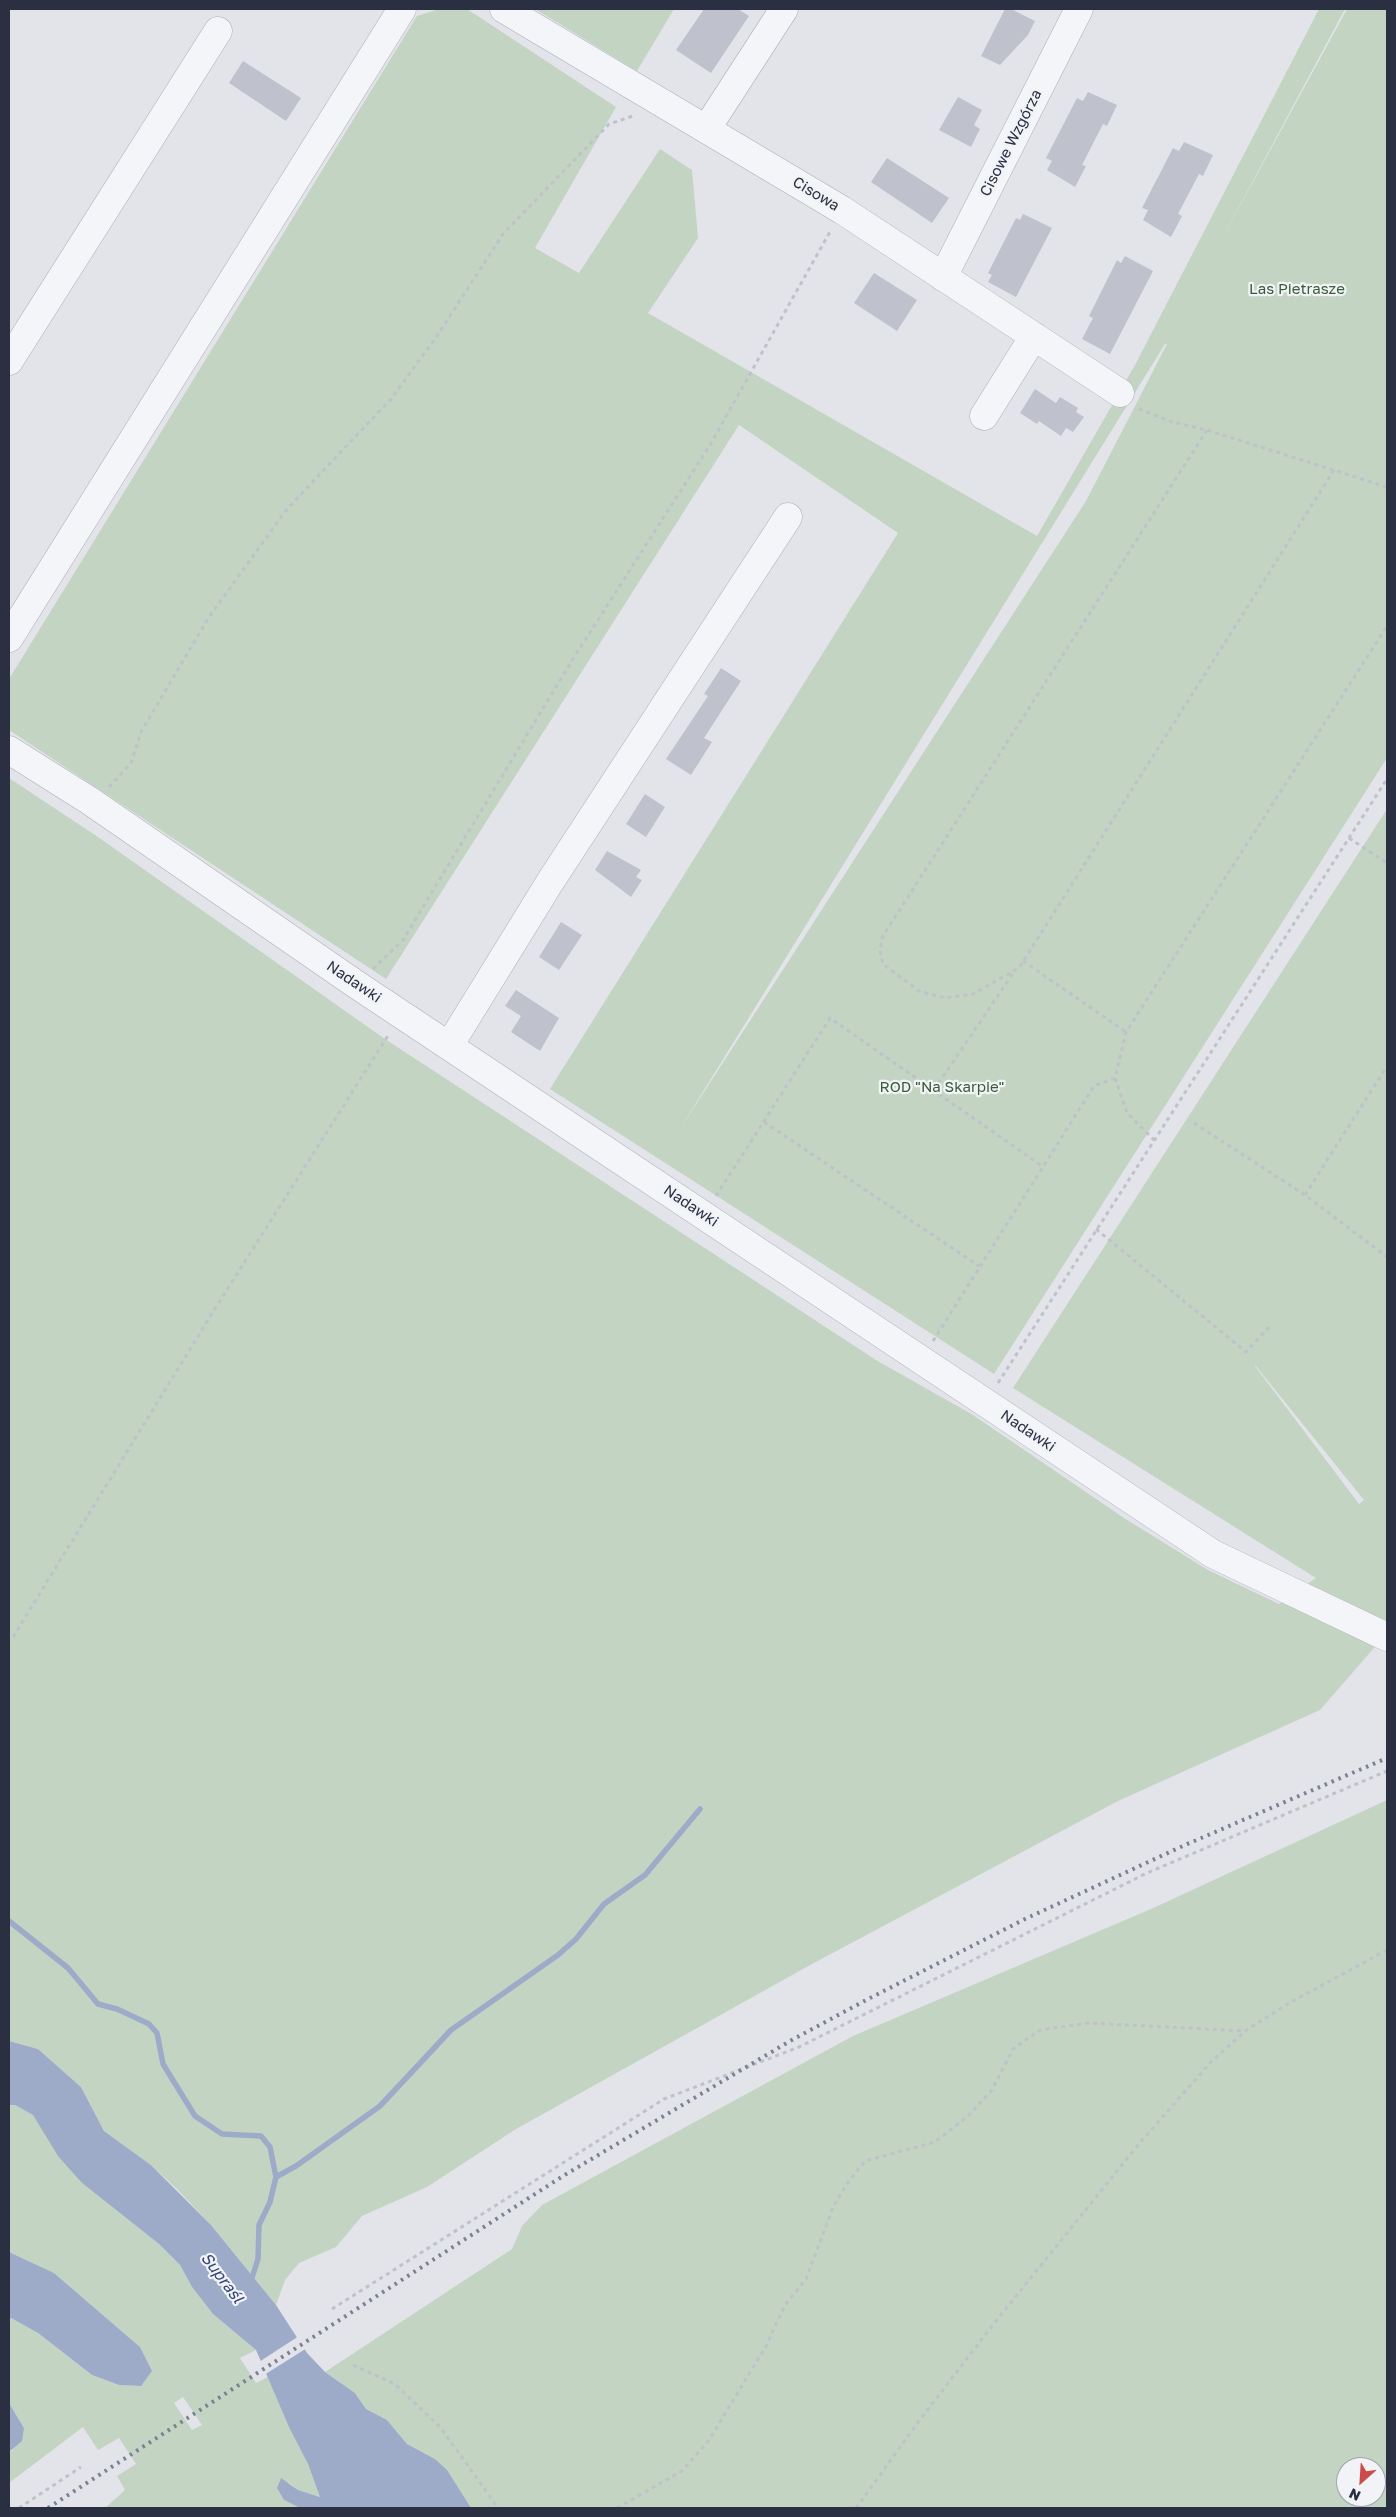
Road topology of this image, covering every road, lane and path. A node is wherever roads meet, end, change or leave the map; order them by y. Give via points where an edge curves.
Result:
1 (402, 9) edge
2 (504, 9) edge
3 (784, 9) edge
4 (1079, 9) edge
5 (218, 31) dead end
6 (667, 104) junction
7 (707, 128) junction
8 (842, 210) junction
9 (943, 277) junction
10 (1034, 336) junction
11 (9, 361) edge
12 (1130, 401) joint
13 (984, 416) dead end
14 (1207, 430) junction
15 (1334, 470) junction
16 (1387, 487) edge
17 (788, 517) dead end
18 (1387, 626) edge
19 (9, 638) edge
20 (9, 750) edge
21 (1387, 779) edge
22 (90, 801) junction
23 (1349, 838) junction
24 (1387, 863) edge
25 (1023, 961) junction
26 (1016, 970) junction
27 (357, 984) junction
28 (402, 1014) junction
29 (1126, 1032) junction
30 (449, 1046) junction
31 (1387, 1066) edge
32 (1115, 1078) junction
33 (934, 1090) junction
34 (764, 1122) junction
35 (1194, 1123) dead end
36 (1154, 1140) junction
37 (1042, 1166) junction
38 (1304, 1195) junction
39 (703, 1215) junction
40 (1096, 1229) junction
41 (1387, 1257) edge
42 (979, 1266) junction
43 (1270, 1326) dead end
44 (922, 1360) junction
45 (986, 1403) junction
46 (13, 1637) dead end
47 (1387, 1637) edge
48 (1387, 1770) edge
49 (1387, 1950) edge
50 (1245, 2031) junction
51 (332, 2309) dead end
52 (353, 2365) dead end
53 (80, 2467) dead end
54 (19, 2508) edge
55 (498, 2508) edge
56 (617, 2508) edge
57 (856, 2508) edge

1 - 19 street
2 - 6 street, Cisowa
3 - 7 street
4 - 9 street, Cisowe Wzgórza
5 - 11 street
6 - 7 street, Cisowa
6 - 22 path via 609,124 504,234 391,399 282,517 209,617 142,732 131,763 114,783
7 - 8 street, Cisowa
8 - 9 street, Cisowa
8 - 27 path via 710,445 571,662 403,940
9 - 10 street, Cisowa
10 - 12 street, Cisowa
10 - 13 street
12 - 14 path via 1172,422
14 - 15 path
14 - 26 path via 883,936 880,950 883,964 890,970 919,991 945,998 973,994
15 - 16 path
15 - 25 path
17 - 30 street via 550,882
18 - 29 path
20 - 22 street, Nadawki
21 - 23 path
22 - 27 street, Nadawki
23 - 24 path
23 - 36 path
25 - 26 path
25 - 29 path
26 - 33 path
27 - 28 street, Nadawki
28 - 30 street, Nadawki
28 - 46 path via 216,1306
29 - 32 path
30 - 39 street, Nadawki
31 - 38 path
32 - 36 path via 1127,1113
32 - 37 path via 1094,1086
33 - 34 path via 830,1018
33 - 37 path
34 - 39 path
34 - 42 path
35 - 38 path
36 - 40 path
37 - 42 path
38 - 41 path
39 - 44 street, Nadawki
40 - 43 path via 1246,1352
40 - 45 path
42 - 44 path
44 - 45 street, Nadawki
45 - 47 street, Nadawki via 1213,1554
48 - 51 path via 1147,1873 799,2047 664,2099
49 - 50 path
50 - 56 path via 1089,2023 1040,2030 1013,2049 992,2090 969,2115 935,2142 865,2161 834,2205 806,2279 785,2305 766,2346 710,2440 682,2471
50 - 57 path via 1212,2061 1138,2145 980,2342
52 - 55 path via 395,2384 441,2428
53 - 54 path

